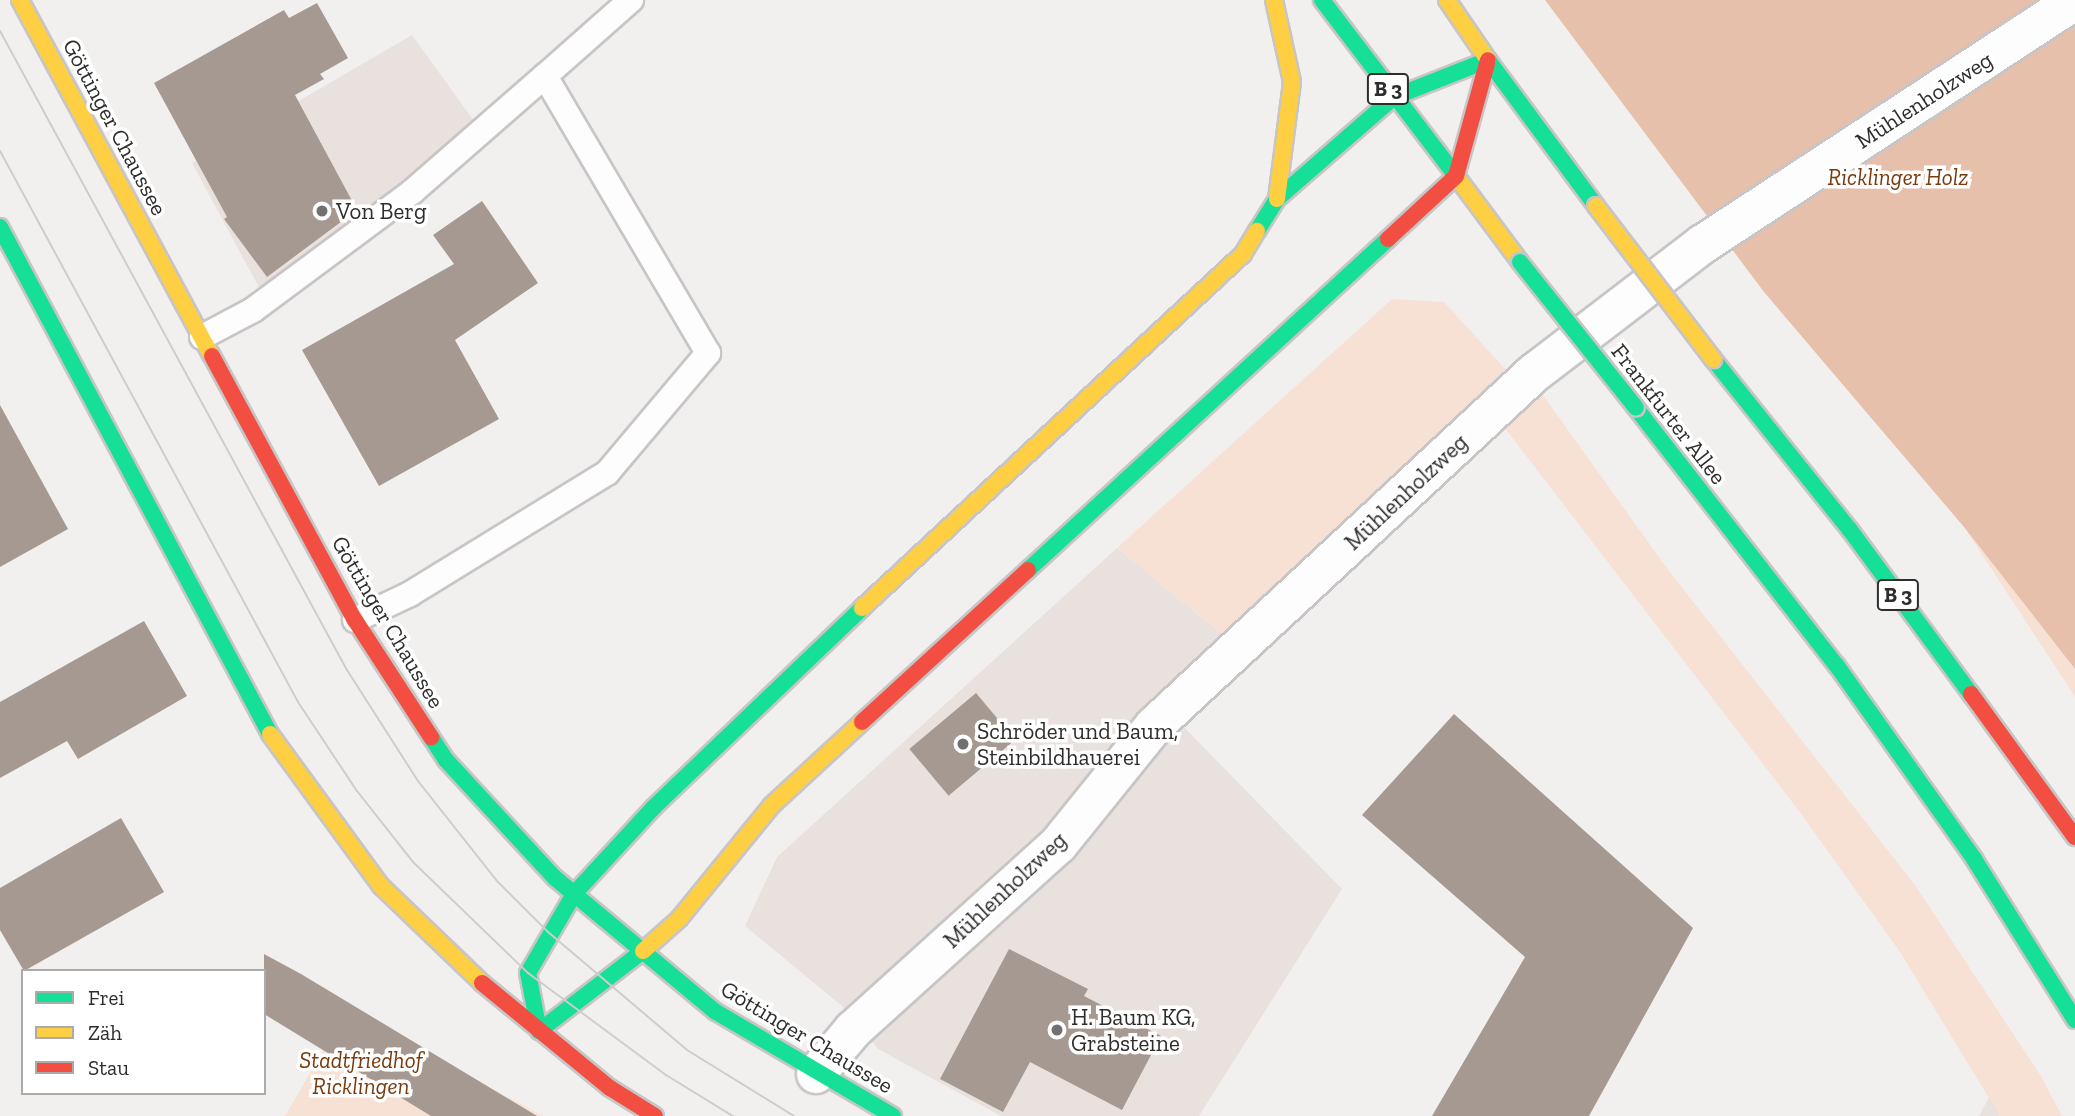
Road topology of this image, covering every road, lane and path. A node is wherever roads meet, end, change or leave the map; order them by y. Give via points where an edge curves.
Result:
1 (20, 0) edge
2 (631, 0) edge
3 (1274, 0) edge
4 (1322, 0) edge
5 (1447, 0) edge
6 (2075, 1) edge
7 (1488, 60) junction
8 (545, 76) junction
9 (1394, 97) junction
10 (1457, 176) junction
11 (1277, 199) junction
12 (0, 227) edge
13 (202, 337) junction
14 (355, 620) junction
15 (2075, 837) edge
16 (574, 894) junction
17 (643, 951) junction
18 (2075, 1020) edge
19 (539, 1031) junction
20 (816, 1074) junction
21 (655, 1116) edge
22 (893, 1116) edge

1 - 13 main road, Göttinger Chaussee
2 - 8 lane
3 - 11 main road via 1292,82
4 - 9 main road, Frankfurter Allee / B 3
5 - 7 main road, B 3
6 - 20 street, Mühlenholzweg via 1703,244 1534,373 1154,726 1058,845 853,1030
7 - 9 main road
7 - 10 main road
7 - 15 main road, B 3, bridge via 1713,359 1850,530
8 - 13 lane via 413,191 253,310
8 - 14 lane via 708,353 607,473 410,594
9 - 10 main road, Frankfurter Allee / B 3
9 - 11 main road
10 - 17 main road via 772,805 679,919
10 - 18 main road, Frankfurter Allee / B 3, bridge via 1837,666 1974,859
11 - 16 main road via 1243,254 975,500 653,808
12 - 19 main road via 254,710 381,886 462,967
13 - 14 main road, Göttinger Chaussee
14 - 16 main road, Göttinger Chaussee via 446,760
16 - 17 main road, Göttinger Chaussee
16 - 19 main road via 528,973
17 - 19 main road
17 - 20 main road, Göttinger Chaussee via 716,1012
19 - 21 main road via 610,1088
20 - 22 main road, Göttinger Chaussee

